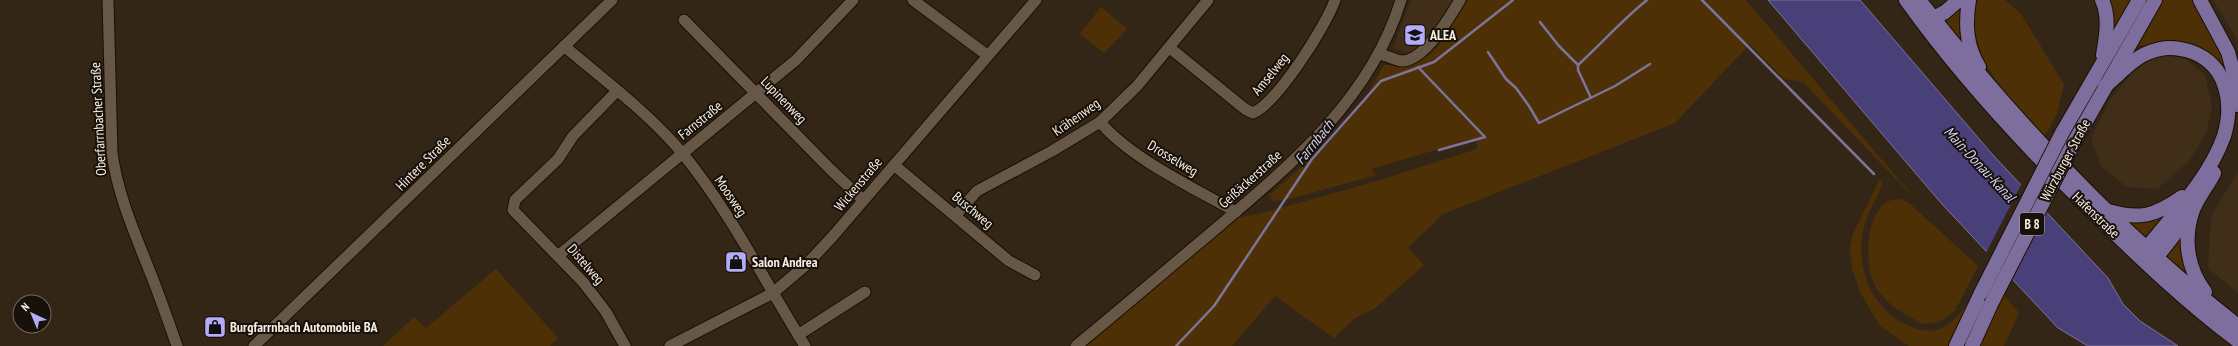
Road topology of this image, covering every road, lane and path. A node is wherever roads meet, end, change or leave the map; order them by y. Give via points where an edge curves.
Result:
1 (108, 0) edge
2 (612, 0) edge
3 (853, 0) edge
4 (913, 0) edge
5 (1036, 0) edge
6 (1208, 0) edge
7 (1335, 0) edge
8 (1402, 0) edge
9 (1460, 0) edge
10 (1906, 0) edge
11 (1959, 0) edge
12 (1970, 0) edge
13 (2102, 0) edge
14 (2139, 0) edge
15 (2155, 0) edge
16 (2200, 0) edge
17 (1925, 11) edge
18 (684, 20) dead end
19 (564, 46) junction
20 (1170, 48) junction
21 (1380, 54) junction
22 (987, 55) junction
23 (2101, 65) junction
24 (2105, 86) junction
25 (617, 91) junction
26 (756, 93) junction
27 (1996, 94) junction
28 (1100, 122) junction
29 (682, 154) junction
30 (894, 165) junction
31 (2192, 190) junction
32 (864, 200) junction
33 (2106, 210) junction
34 (2193, 210) junction
35 (1236, 212) junction
36 (956, 215) junction
37 (559, 255) junction
38 (2148, 257) junction
39 (1035, 275) dead end
40 (773, 292) junction
41 (865, 292) dead end
42 (2222, 314) junction
43 (2238, 326) edge
44 (798, 335) junction
45 (2238, 341) edge
46 (177, 346) edge
47 (254, 346) edge
48 (625, 346) edge
49 (670, 346) edge
50 (805, 346) edge
51 (1076, 346) edge
52 (1956, 346) edge
53 (1972, 346) edge

1 - 46 street, Oberfarrnbacher Straße via 112,153 116,177 134,236
2 - 19 street, Hintere Straße
3 - 26 street, Farnstraße via 796,60
4 - 22 street
5 - 22 street, Wickenstraße
6 - 20 street, Krähenweg
7 - 20 street, Amselweg via 1313,44 1264,107 1253,113 1245,110
8 - 21 street, Geißäckerstraße
9 - 21 street via 1445,25 1416,57 1402,61
10 - 17 main road, Hafenstraße
11 - 17 main road
12 - 27 main road via 1966,18 1970,46 1976,62
13 - 23 main road via 2107,30
14 - 23 main road, Würzburger Straße / B 8
15 - 24 main road, Würzburger Straße / B 8
16 - 34 main road via 2228,52 2237,108 2233,133 2225,153
17 - 27 main road, Hafenstraße
17 - 38 main road, Hafenstraße via 1985,99 2052,172
18 - 26 street, Lupinenweg
19 - 25 street, Moosweg
19 - 47 street, Hintere Straße
20 - 28 street, Krähenweg via 1137,86
21 - 35 street, Geißäckerstraße via 1357,91 1323,131
22 - 30 street, Wickenstraße
23 - 52 main road, Würzburger Straße / B 8, bridge via 2062,133
24 - 31 main road via 2137,59 2150,52 2167,48 2198,54 2215,69 2222,78 2228,96 2226,126 2211,164
24 - 53 main road, Würzburger Straße / B 8, bridge via 1991,304
25 - 29 street, Moosweg
25 - 37 street, Distelweg via 573,136 558,159 515,200 512,210
26 - 29 street, Farnstraße
26 - 32 street, Lupinenweg via 830,170
27 - 33 main road, Hafenstraße
28 - 35 street, Drosselweg via 1111,135 1139,156
28 - 36 street, Krähenweg via 977,191
29 - 37 street, Farnstraße
29 - 40 street, Moosweg via 722,209
30 - 32 street, Wickenstraße
30 - 36 street, Buschweg
31 - 33 main road via 2155,214 2138,217
31 - 38 main road
32 - 40 street, Wickenstraße via 807,264
33 - 38 main road, Hafenstraße
34 - 38 main road
34 - 42 main road via 2188,242 2190,266 2197,281
35 - 51 street, Geißäckerstraße
36 - 39 street, Buschweg via 1009,261
37 - 48 street, Distelweg via 606,312
38 - 42 main road, Hafenstraße
38 - 45 main road, Hafenstraße
40 - 44 street, Moosweg
40 - 49 street, Wickenstraße
41 - 44 street
42 - 43 main road, Hafenstraße
44 - 50 street, Moosweg

